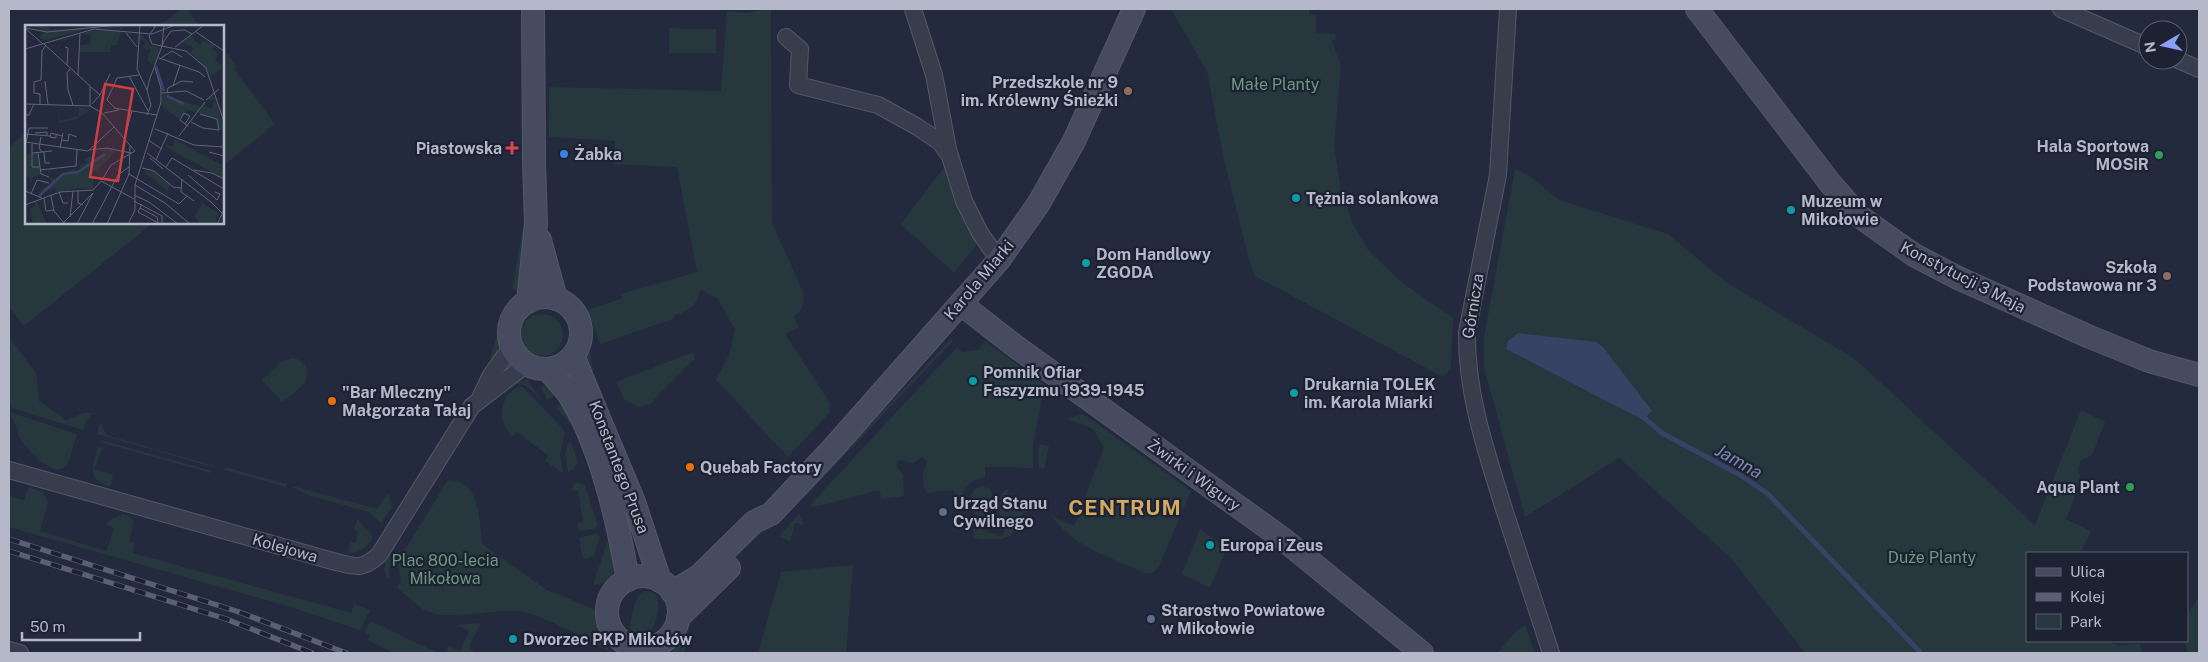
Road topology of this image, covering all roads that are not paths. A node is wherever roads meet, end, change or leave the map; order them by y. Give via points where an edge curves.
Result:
1 (533, 9) edge
2 (913, 9) edge
3 (1134, 9) edge
4 (1508, 9) edge
5 (1697, 9) edge
6 (2061, 9) edge
7 (786, 37) dead end
8 (2138, 43) edge
9 (950, 156) junction
10 (536, 224) junction
11 (999, 260) junction
12 (556, 299) junction
13 (528, 302) junction
14 (961, 304) junction
15 (512, 346) junction
16 (573, 356) junction
17 (2149, 361) junction
18 (537, 367) junction
19 (2199, 375) edge
20 (2199, 391) edge
21 (480, 398) junction
22 (9, 470) edge
23 (771, 514) junction
24 (628, 580) junction
25 (666, 586) junction
26 (678, 618) junction
27 (664, 647) edge
28 (9, 650) edge
29 (641, 651) edge
30 (20, 653) edge
31 (1422, 653) edge
32 (1551, 653) edge

1 - 10 street
2 - 9 street via 934,76
3 - 11 street, Karola Miarki via 1074,142 1039,203
4 - 32 street, Górnicza via 1498,175 1467,332 1467,358 1487,455
5 - 17 street, Konstytucji 3 Maja via 1859,216 1914,255 1958,278
6 - 8 street
7 - 9 street via 800,49 798,85 878,105 940,142
9 - 11 street via 964,202
10 - 12 street
10 - 13 street
11 - 14 street, Karola Miarki
12 - 13 street
12 - 16 street via 574,313 579,323 580,340
13 - 15 street via 512,319
14 - 23 street, Karola Miarki
14 - 31 street, Żwirki i Wigury via 1283,539
15 - 18 street via 516,354
15 - 21 street, Kolejowa via 490,375
16 - 18 street via 566,363
16 - 25 street, Konstantego Prusa
17 - 19 street, Konstytucji 3 Maja
17 - 20 street, Konstytucji 3 Maja
18 - 21 street, Kolejowa
18 - 24 street, Konstantego Prusa via 568,393 586,428 617,522
21 - 22 street, Kolejowa via 379,555 361,567
23 - 25 street, Karola Miarki via 754,522 699,576
23 - 26 street, Karola Miarki via 759,536
24 - 25 street via 650,577
24 - 29 street via 613,594 607,614 614,633 621,641
25 - 26 street via 679,609
26 - 27 street
27 - 29 street via 657,645
28 - 30 street

